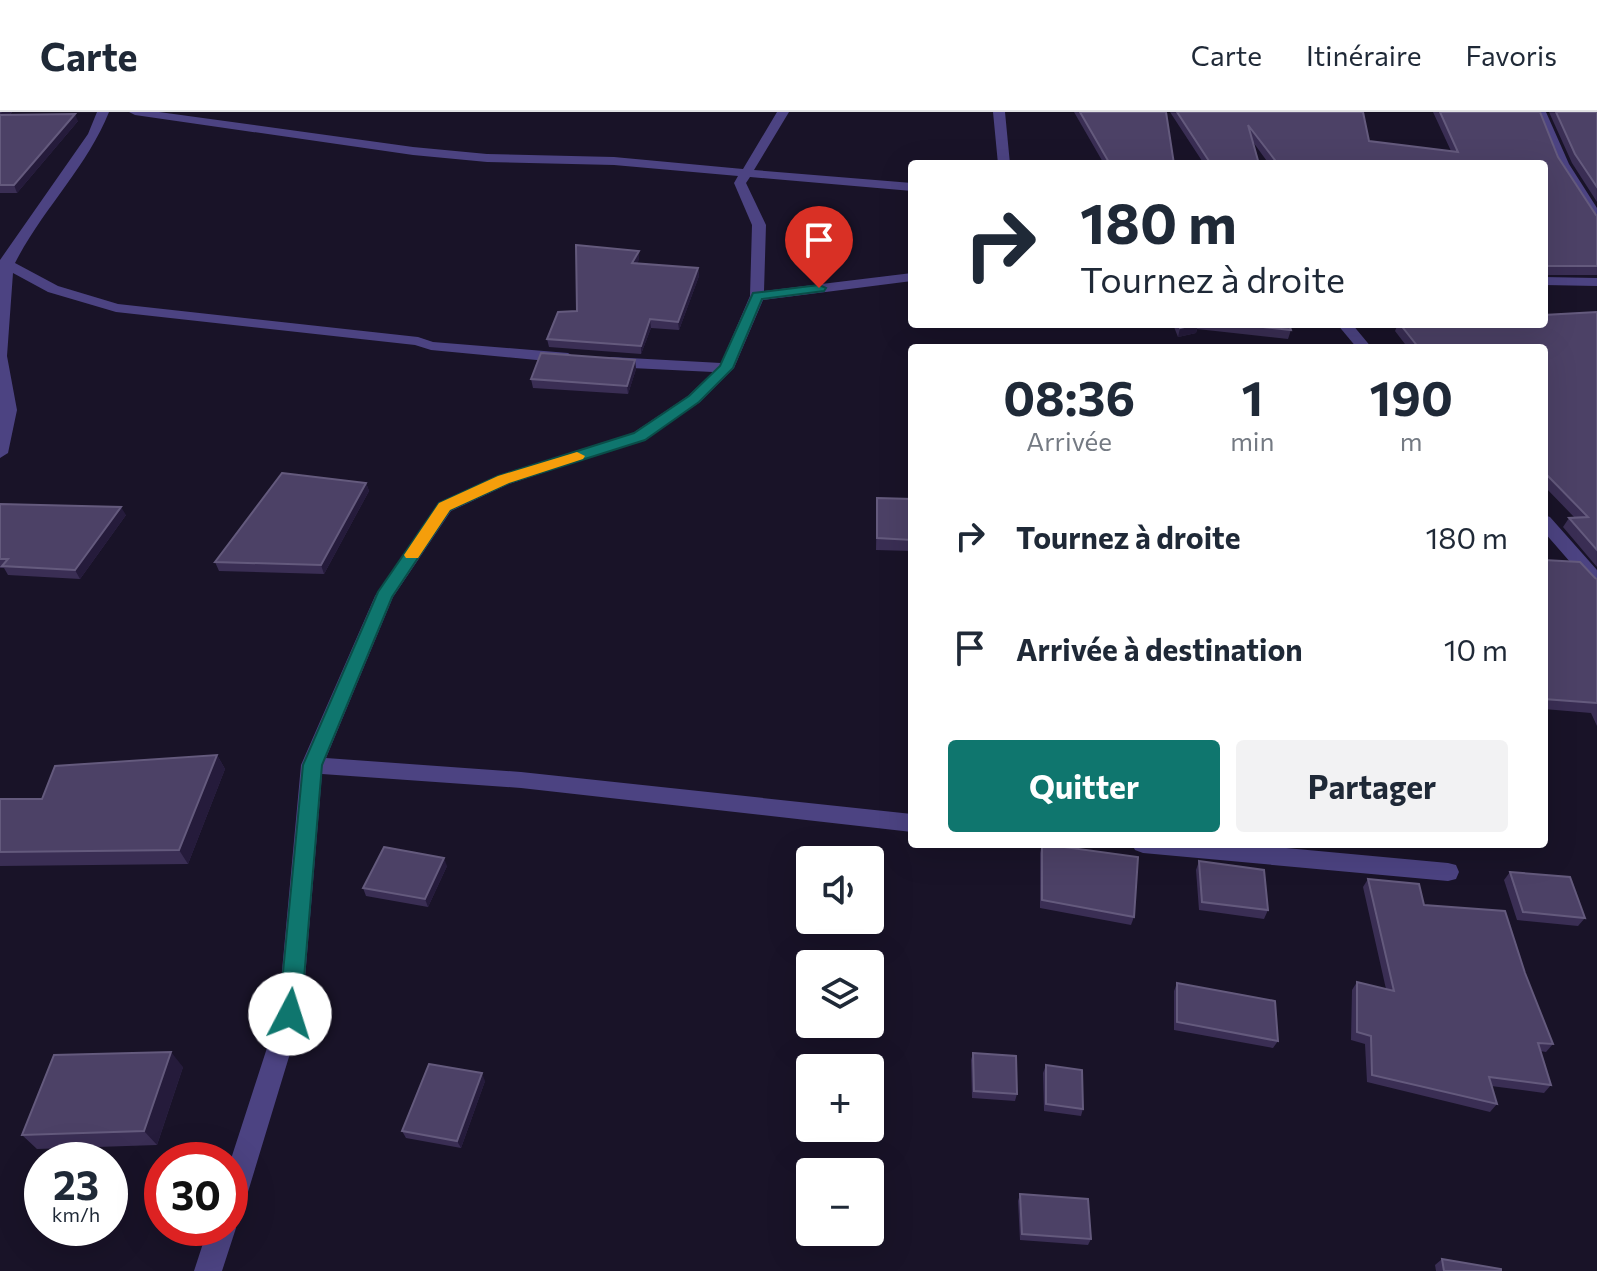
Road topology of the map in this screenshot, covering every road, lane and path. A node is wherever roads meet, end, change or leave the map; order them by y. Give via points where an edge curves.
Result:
1 (103, 112) edge
2 (135, 112) edge
3 (783, 112) edge
4 (999, 112) edge
5 (1540, 112) edge
6 (1004, 160) edge
7 (744, 171) junction
8 (908, 187) edge
9 (1597, 218) edge
10 (4, 264) edge
11 (908, 277) edge
12 (1548, 281) edge
13 (1597, 282) edge
14 (757, 296) junction
15 (1348, 328) edge
16 (1362, 344) edge
17 (726, 368) junction
18 (0, 453) edge
19 (1548, 526) edge
20 (1597, 582) edge
21 (312, 765) junction
22 (908, 823) edge
23 (1187, 848) edge
24 (1448, 872) dead end
25 (248, 1148) edge
26 (216, 1246) edge
27 (208, 1271) edge

1 - 10 street via 94,134
2 - 7 street via 472,157
3 - 7 street
4 - 6 street
5 - 9 street via 1563,164
7 - 8 street
7 - 14 street via 740,183 759,225
10 - 17 street via 53,289 116,308 431,346
10 - 18 street via 0,356 9,410
11 - 14 street
12 - 13 street
14 - 17 street
15 - 16 street
17 - 21 street via 694,399 639,436 503,480 445,507 384,596
19 - 20 street
21 - 22 street via 521,780
21 - 25 street via 290,1014
23 - 24 street
26 - 27 street

